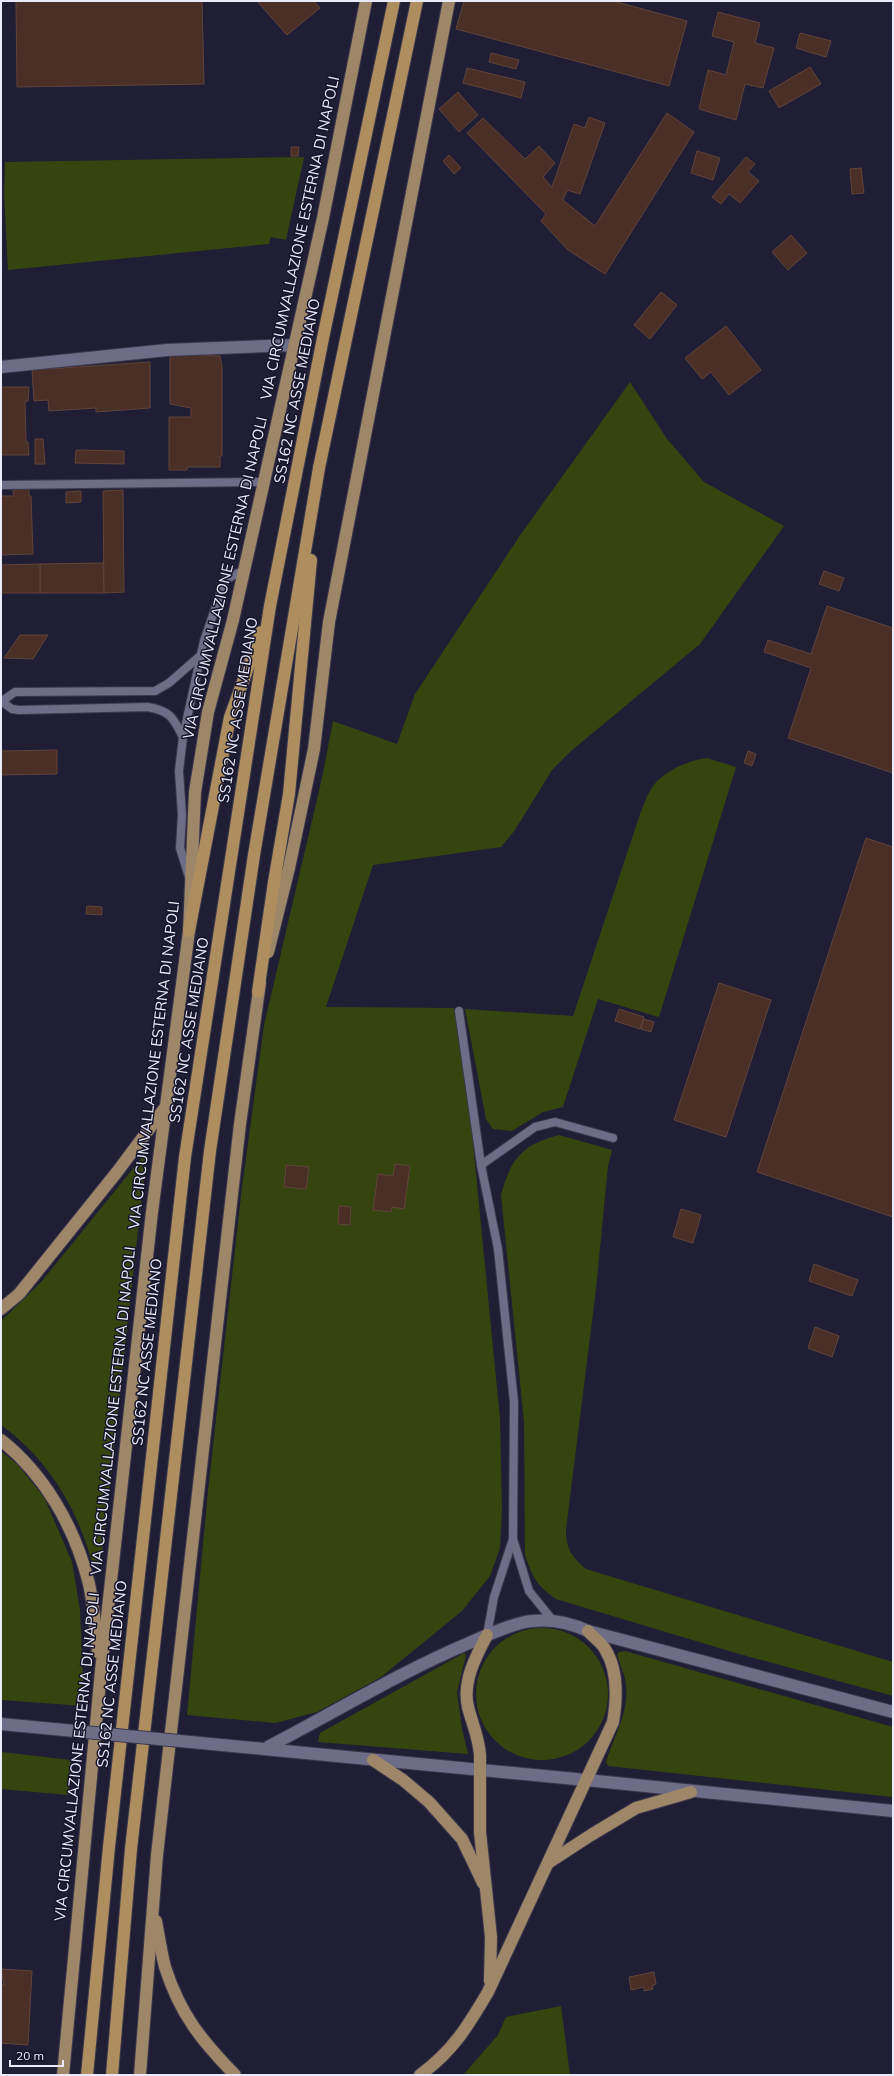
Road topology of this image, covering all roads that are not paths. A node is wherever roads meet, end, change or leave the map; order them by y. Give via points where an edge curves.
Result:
1 (366, 1) edge
2 (394, 1) edge
3 (417, 1) edge
4 (449, 1) edge
5 (295, 345) junction
6 (1, 366) edge
7 (319, 468) junction
8 (264, 482) junction
9 (1, 485) edge
10 (244, 570) junction
11 (270, 606) junction
12 (201, 655) junction
13 (2, 701) edge
14 (183, 737) junction
15 (191, 884) junction
16 (189, 931) junction
17 (258, 992) junction
18 (459, 1011) dead end
19 (167, 1104) junction
20 (613, 1138) dead end
21 (481, 1165) junction
22 (1, 1309) edge
23 (1, 1440) edge
24 (513, 1539) junction
25 (554, 1622) junction
26 (588, 1631) junction
27 (487, 1635) junction
28 (100, 1671) junction
29 (893, 1712) edge
30 (1, 1724) edge
31 (264, 1749) junction
32 (372, 1760) junction
33 (479, 1770) junction
34 (586, 1780) junction
35 (691, 1792) junction
36 (893, 1811) edge
37 (547, 1864) junction
38 (487, 1892) junction
39 (153, 1904) junction
40 (488, 1992) junction
41 (63, 2075) edge
42 (87, 2075) edge
43 (112, 2075) edge
44 (140, 2075) edge
45 (235, 2075) edge
46 (420, 2075) edge

1 - 5 main road, VIA CIRCUMVALLAZIONE ESTERNA DI NAPOLI
2 - 11 highway, SS162 NC ASSE MEDIANO
3 - 7 highway
4 - 17 main road via 329,622 314,749 290,868
5 - 6 main road via 167,350
5 - 8 main road, VIA CIRCUMVALLAZIONE ESTERNA DI NAPOLI
7 - 17 highway via 290,794
7 - 43 highway via 254,855 210,1151 131,1849
8 - 9 lane
8 - 10 main road, VIA CIRCUMVALLAZIONE ESTERNA DI NAPOLI
10 - 12 lane via 225,580
10 - 15 main road, VIA CIRCUMVALLAZIONE ESTERNA DI NAPOLI via 208,712 195,792
11 - 16 highway via 230,717
11 - 42 highway, SS162 NC ASSE MEDIANO via 185,1157 108,1847
12 - 13 lane via 169,683 155,691 15,692
12 - 14 lane
13 - 14 lane via 12,709 19,710 162,710 174,718
14 - 15 lane via 179,771 182,815 180,848
15 - 16 main road, VIA CIRCUMVALLAZIONE ESTERNA DI NAPOLI
16 - 19 main road, VIA CIRCUMVALLAZIONE ESTERNA DI NAPOLI
17 - 39 main road via 240,1124
18 - 21 lane
19 - 22 main road via 117,1172 19,1294
19 - 28 main road, VIA CIRCUMVALLAZIONE ESTERNA DI NAPOLI via 152,1212
20 - 21 lane via 555,1122 535,1127
21 - 24 lane via 498,1249 514,1402
23 - 28 main road via 20,1456 50,1492 74,1542 88,1580
24 - 25 lane via 529,1590
24 - 27 lane via 494,1597
25 - 26 main road via 573,1624
25 - 27 main road via 531,1621
26 - 29 main road
26 - 34 main road via 605,1649 615,1677 617,1699 613,1722
27 - 31 main road via 432,1658
27 - 33 main road via 476,1657 467,1690 467,1705 479,1745
28 - 41 main road, VIA CIRCUMVALLAZIONE ESTERNA DI NAPOLI
30 - 31 main road, bridge
31 - 32 main road
32 - 33 main road
32 - 38 main road via 430,1802 462,1839
33 - 34 main road
33 - 38 main road via 480,1832
34 - 35 main road
34 - 37 main road
35 - 36 main road
35 - 37 main road via 636,1808
37 - 40 main road
38 - 40 main road via 492,1937
39 - 44 main road
39 - 45 main road via 165,1966 184,2014 206,2046
40 - 46 main road via 464,2034 433,2066

